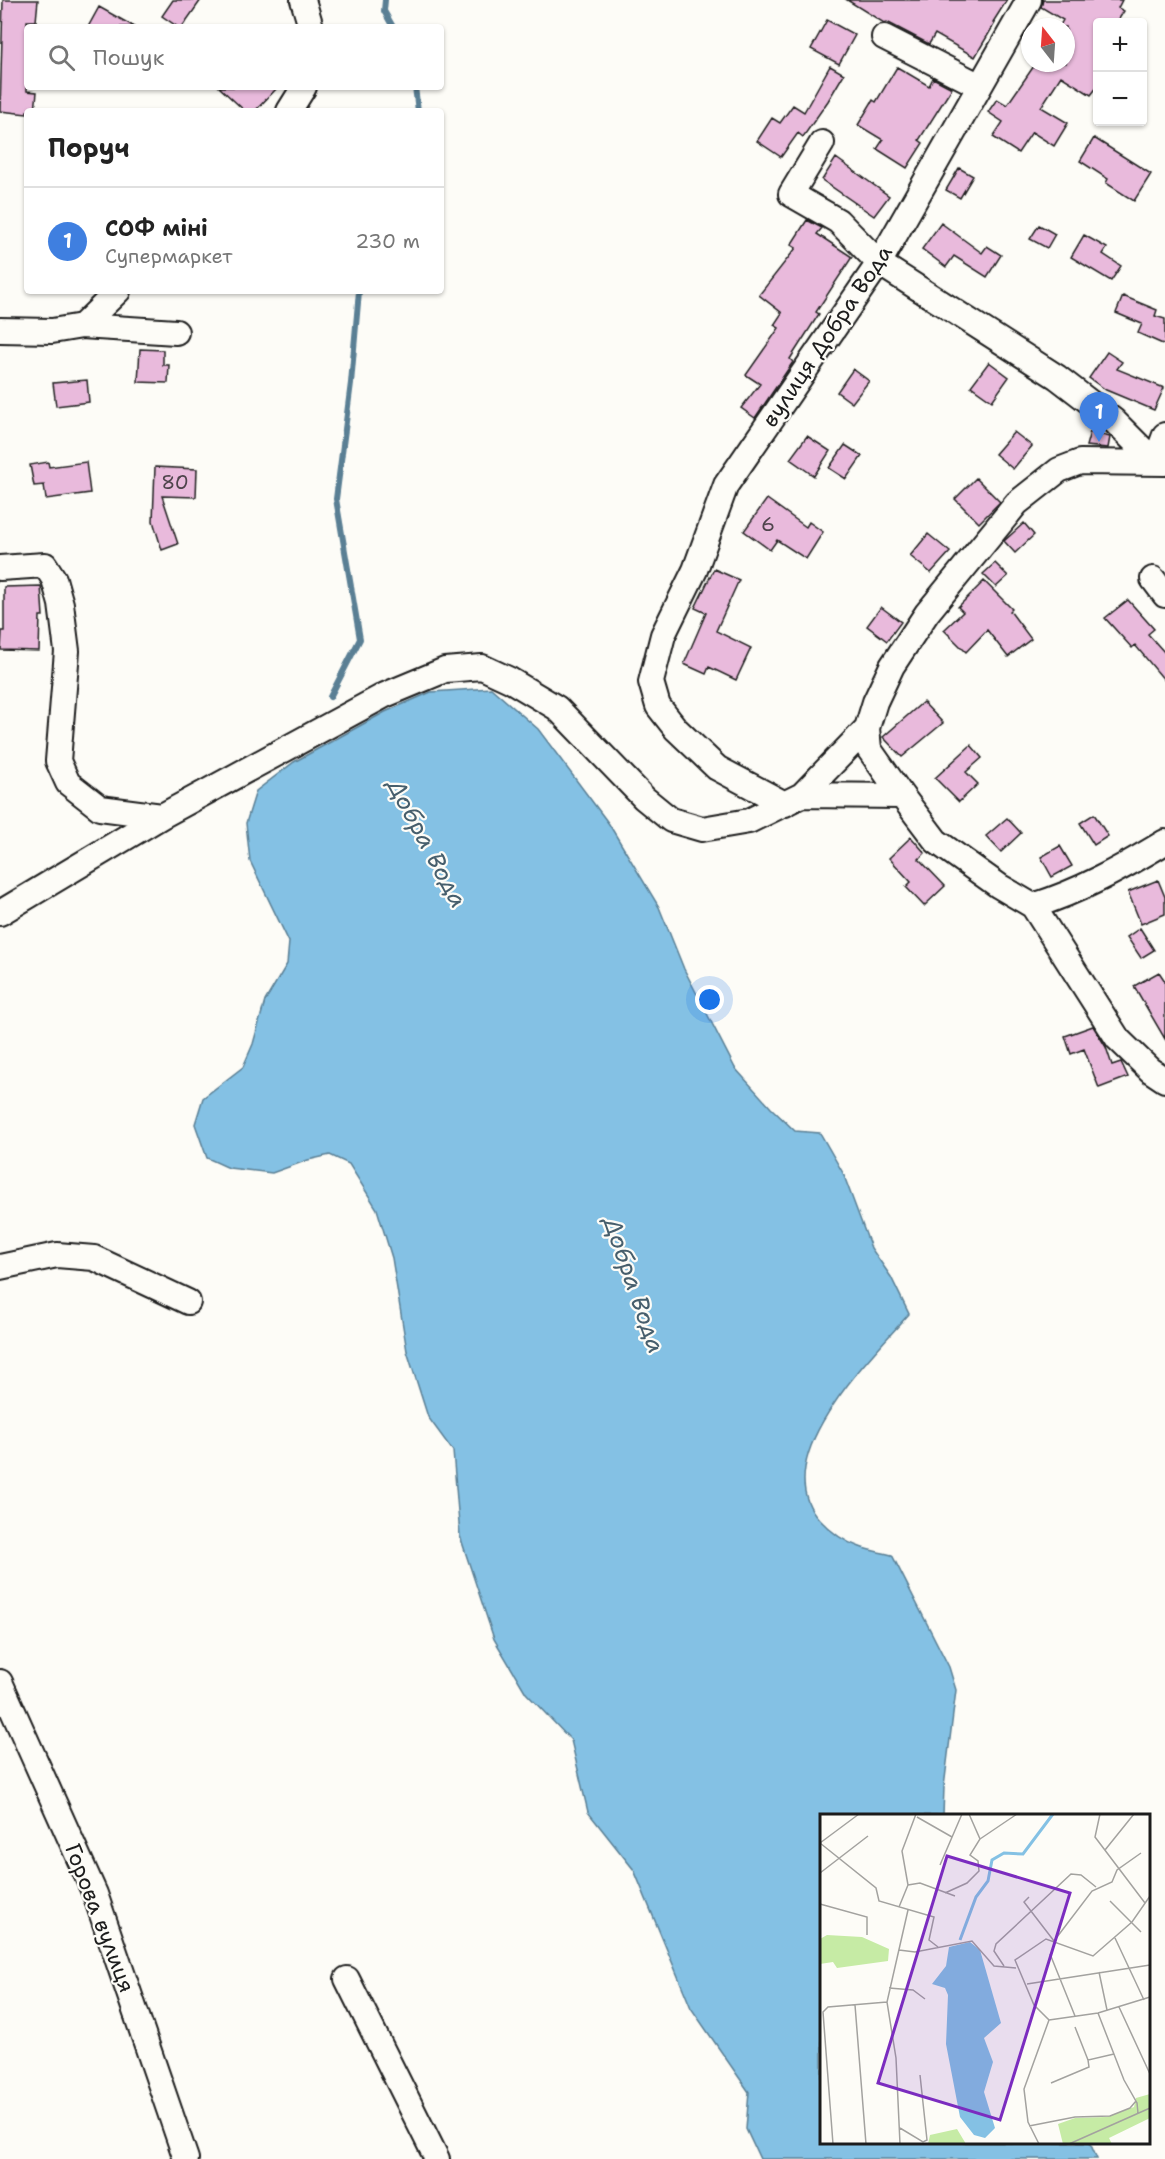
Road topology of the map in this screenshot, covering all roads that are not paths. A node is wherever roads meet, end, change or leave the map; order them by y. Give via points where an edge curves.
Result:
1 (303, 0) edge
2 (1029, 0) edge
3 (309, 24) edge
4 (884, 37) dead end
5 (980, 86) junction
6 (302, 90) edge
7 (291, 108) edge
8 (822, 143) dead end
9 (879, 263) junction
10 (115, 294) edge
11 (82, 326) junction
12 (0, 330) edge
13 (176, 332) dead end
14 (1165, 435) edge
15 (1160, 462) edge
16 (0, 568) edge
17 (867, 728) junction
18 (902, 796) junction
19 (793, 799) junction
20 (162, 816) junction
21 (1165, 842) edge
22 (1033, 906) junction
23 (0, 913) edge
24 (1165, 1080) edge
25 (0, 1267) edge
26 (188, 1302) dead end
27 (0, 1682) edge
28 (347, 1979) dead end
29 (186, 2159) edge
30 (437, 2159) edge

1 - 3 street
2 - 5 street, вулиця Добра Вода
4 - 5 street
5 - 9 street, вулиця Добра Вода
6 - 7 street
8 - 9 street via 791,194 838,221
9 - 15 street via 1057,377
9 - 19 street, вулиця Добра Вода via 726,485 695,570 663,635 651,682 658,706 717,768
10 - 11 street
11 - 12 street via 52,331
11 - 13 street
14 - 15 street
15 - 17 street via 1080,462 1059,470 1017,503 927,613 892,666
16 - 20 street via 45,566 54,579 67,651 58,761 68,783 100,808
17 - 18 street via 869,749
17 - 19 street
18 - 19 street
18 - 22 street via 936,841
19 - 20 street via 749,820 702,829 671,820 644,798 557,708 482,668 445,670 384,695
20 - 23 street
21 - 22 street via 1117,872
22 - 24 street via 1118,1039
25 - 26 street via 57,1254 94,1258
27 - 29 street, Горова вулиця via 94,1894
28 - 30 street

